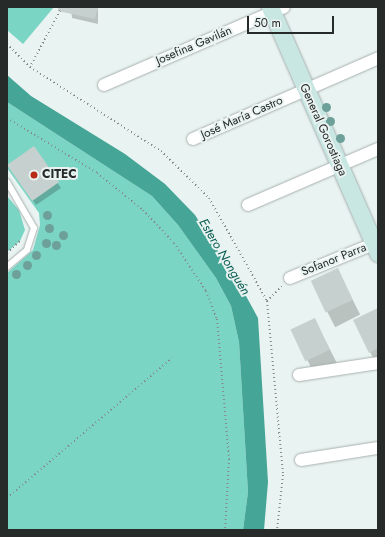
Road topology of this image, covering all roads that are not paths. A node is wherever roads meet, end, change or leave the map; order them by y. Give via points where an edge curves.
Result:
1 (275, 9) edge
2 (378, 58) edge
3 (104, 85) dead end
4 (305, 90) junction
5 (193, 139) dead end
6 (378, 149) edge
7 (339, 166) junction
8 (7, 182) edge
9 (248, 205) dead end
10 (377, 246) edge
11 (7, 267) edge
12 (290, 278) road end
13 (378, 363) edge
14 (299, 375) dead end
15 (378, 448) edge
16 (301, 460) dead end

1 - 3 street, Josefina Gavilán
1 - 4 street, General Gorostiaga
2 - 4 street, José María Castro
4 - 5 street, José María Castro
4 - 7 street, General Gorostiaga
6 - 7 street
7 - 9 street
7 - 10 street, General Gorostiaga
8 - 11 lane via 34,228 26,250
10 - 12 street, Sofanor Parra
13 - 14 street
15 - 16 street

